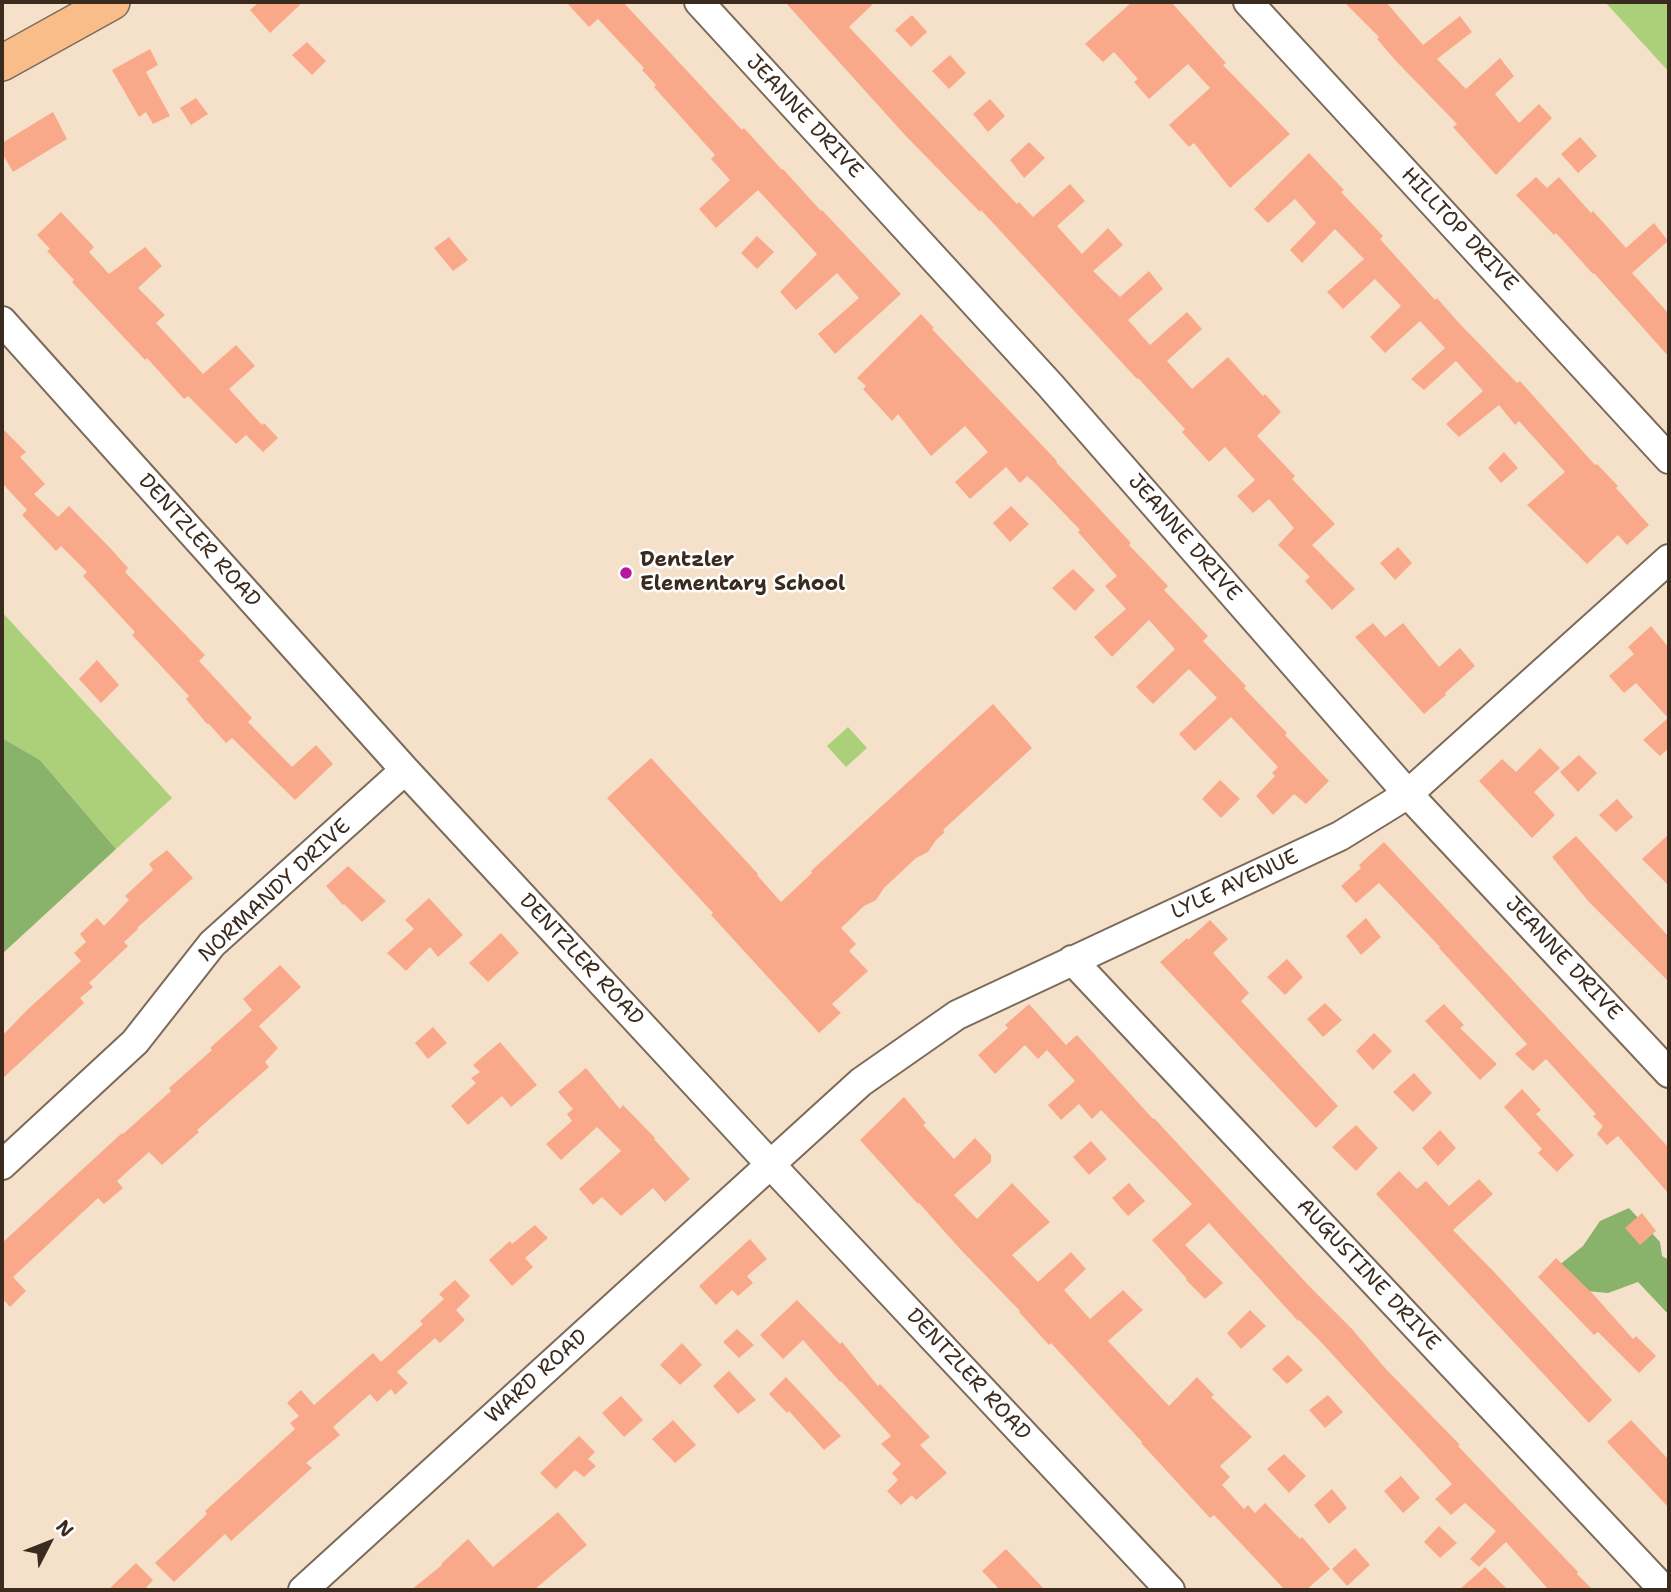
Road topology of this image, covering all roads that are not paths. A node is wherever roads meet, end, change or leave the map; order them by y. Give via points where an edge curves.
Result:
1 (112, 2) edge
2 (699, 2) edge
3 (1248, 2) edge
4 (2, 63) edge
5 (2, 321) edge
6 (1669, 459) edge
7 (1666, 567) edge
8 (405, 770) junction
9 (1408, 794) junction
10 (1072, 960) junction
11 (1669, 1073) edge
12 (770, 1164) junction
13 (2, 1165) edge
14 (303, 1590) edge
15 (1170, 1590) edge
16 (1664, 1590) edge

1 - 4 main road
2 - 9 street, JEANNE DRIVE via 1050,385
3 - 6 street, HILLTOP DRIVE
5 - 8 street, DENTZLER ROAD
7 - 9 street, LYLE AVENUE
8 - 12 street, DENTZLER ROAD
8 - 13 street, NORMANDY DRIVE via 212,944 135,1042
9 - 10 street, LYLE AVENUE via 1340,836
9 - 11 street, JEANNE DRIVE
10 - 12 street, LYLE AVENUE via 957,1015 861,1082
10 - 16 street, AUGUSTINE DRIVE
12 - 14 street, WARD ROAD
12 - 15 street, DENTZLER ROAD

